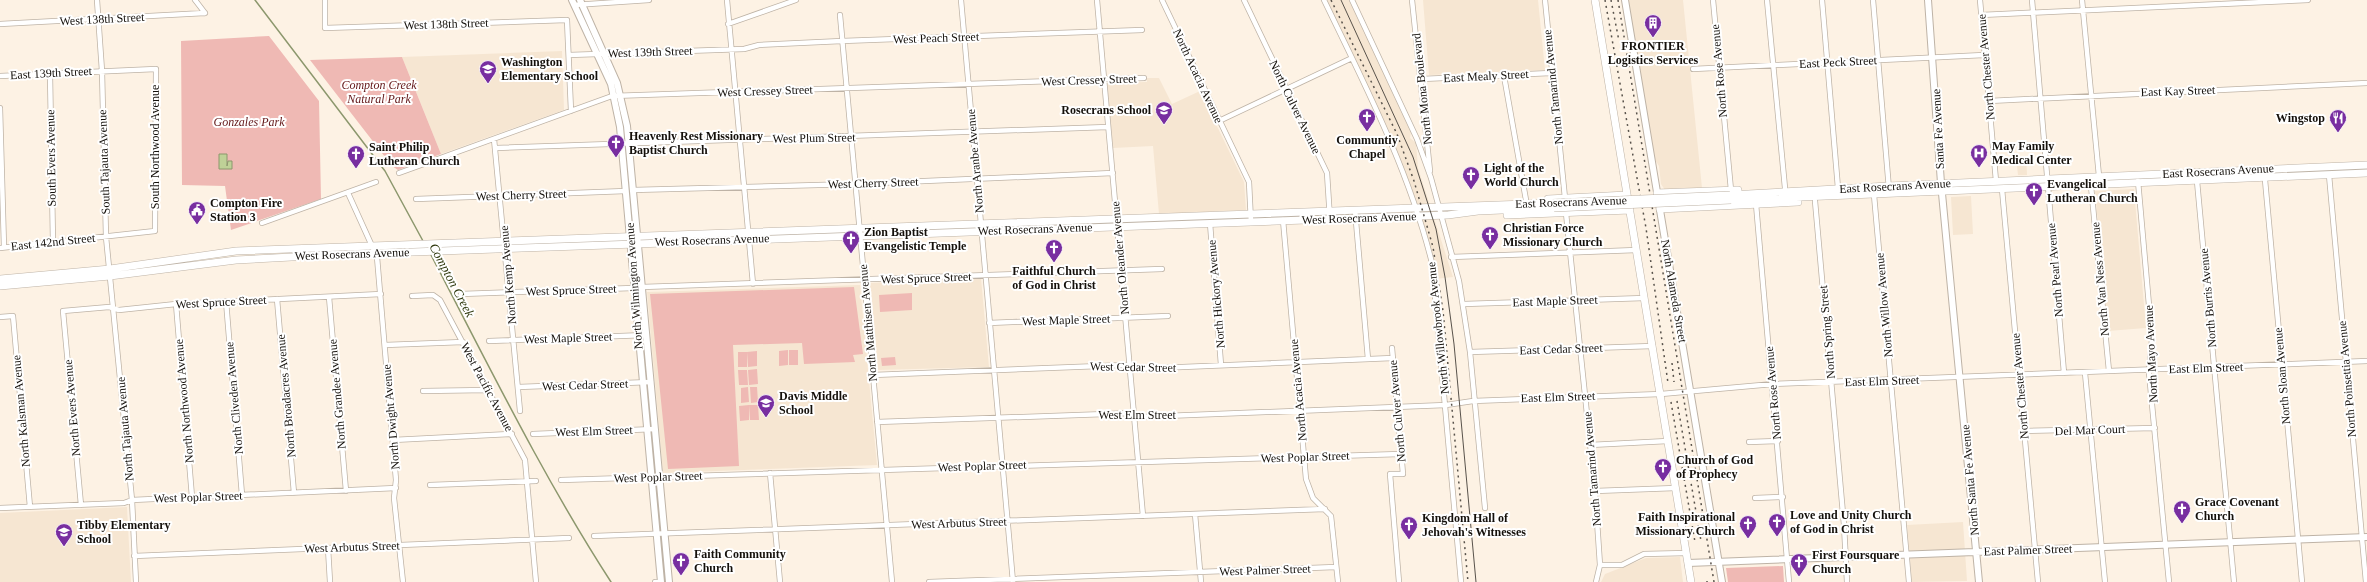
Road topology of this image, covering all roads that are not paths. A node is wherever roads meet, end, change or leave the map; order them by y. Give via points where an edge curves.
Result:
1 (97, 0) edge
2 (195, 0) edge
3 (325, 0) edge
4 (649, 0) edge
5 (727, 0) edge
6 (796, 0) edge
7 (961, 0) edge
8 (1097, 0) edge
9 (1162, 0) edge
10 (1244, 0) edge
11 (1324, 0) edge
12 (1352, 0) edge
13 (1412, 0) edge
14 (1545, 0) edge
15 (1595, 0) edge
16 (1625, 0) edge
17 (1713, 0) edge
18 (1767, 0) edge
19 (1822, 0) edge
20 (1873, 0) edge
21 (1928, 0) edge
22 (1980, 0) edge
23 (2032, 0) edge
24 (2082, 0) edge
25 (2308, 0) edge
26 (573, 2) edge
27 (580, 2) edge
28 (2083, 10) junction
29 (2033, 12) junction
30 (840, 15) dead end
31 (1981, 15) junction
32 (98, 20) junction
33 (0, 24) edge
34 (728, 24) junction
35 (1142, 30) dead end
36 (1100, 32) junction
37 (964, 36) junction
38 (842, 41) junction
39 (731, 48) junction
40 (597, 53) junction
41 (606, 54) junction
42 (569, 55) junction
43 (1984, 55) junction
44 (1352, 58) junction
45 (1934, 58) junction
46 (1878, 60) junction
47 (1827, 63) junction
48 (1773, 65) junction
49 (1719, 67) junction
50 (1693, 69) dead end
51 (102, 71) junction
52 (1551, 73) junction
53 (50, 74) junction
54 (0, 76) edge
55 (1504, 76) junction
56 (1144, 78) dead end
57 (1104, 79) junction
58 (1422, 79) junction
59 (2367, 83) edge
60 (968, 84) junction
61 (846, 88) junction
62 (1286, 90) junction
63 (735, 93) junction
64 (2091, 95) junction
65 (614, 96) junction
66 (621, 96) junction
67 (2042, 98) junction
68 (1989, 101) junction
69 (0, 108) edge
70 (571, 111) junction
71 (1219, 121) junction
72 (1108, 127) junction
73 (972, 131) junction
74 (851, 137) junction
75 (494, 139) junction
76 (739, 139) junction
77 (629, 143) junction
78 (621, 144) junction
79 (497, 148) junction
80 (2367, 165) edge
81 (2264, 169) junction
82 (2220, 171) junction
83 (399, 172) dead end
84 (1113, 173) junction
85 (2367, 173) edge
86 (2138, 175) junction
87 (2329, 175) junction
88 (2099, 176) junction
89 (2264, 177) junction
90 (1431, 178) junction
91 (977, 179) junction
92 (2047, 179) junction
93 (2222, 180) junction
94 (1996, 181) junction
95 (2197, 181) junction
96 (376, 182) dead end
97 (1941, 183) junction
98 (2138, 183) junction
99 (855, 184) junction
100 (1889, 186) junction
101 (2091, 186) junction
102 (744, 187) junction
103 (1785, 188) junction
104 (1838, 188) junction
105 (2047, 188) junction
106 (2002, 189) junction
107 (633, 190) junction
108 (626, 191) junction
109 (1942, 192) junction
110 (348, 193) junction
111 (1657, 193) junction
112 (1889, 194) junction
113 (1627, 195) junction
114 (1730, 195) junction
115 (1874, 195) junction
116 (1858, 196) junction
117 (500, 197) junction
118 (416, 198) dead end
119 (1565, 198) junction
120 (1526, 200) junction
121 (1815, 201) junction
122 (1756, 204) junction
123 (1553, 205) junction
124 (1441, 207) junction
125 (1419, 208) junction
126 (1660, 209) junction
127 (1355, 210) junction
128 (1630, 210) junction
129 (1330, 211) junction
130 (1282, 213) junction
131 (1566, 213) junction
132 (1440, 215) junction
133 (1448, 215) junction
134 (1421, 216) junction
135 (1250, 218) junction
136 (1356, 218) junction
137 (1330, 219) junction
138 (1283, 220) junction
139 (1118, 222) junction
140 (262, 223) dead end
141 (1210, 223) junction
142 (981, 227) junction
143 (860, 232) junction
144 (748, 235) junction
145 (106, 237) junction
146 (630, 239) junction
147 (638, 239) junction
148 (53, 243) junction
149 (505, 244) junction
150 (2, 247) edge
151 (373, 250) junction
152 (1636, 250) junction
153 (1569, 253) junction
154 (191, 257) junction
155 (1451, 257) junction
156 (192, 265) junction
157 (1162, 269) dead end
158 (1121, 271) junction
159 (110, 272) junction
160 (985, 275) junction
161 (0, 278) edge
162 (864, 280) junction
163 (753, 284) junction
164 (0, 286) edge
165 (642, 287) junction
166 (634, 288) junction
167 (510, 293) junction
168 (381, 294) junction
169 (461, 294) dead end
170 (412, 296) dead end
171 (329, 297) junction
172 (1645, 298) junction
173 (278, 299) junction
174 (226, 301) junction
175 (1574, 301) junction
176 (176, 304) junction
177 (1464, 304) junction
178 (114, 309) junction
179 (63, 311) joint
180 (1168, 316) dead end
181 (0, 317) edge
182 (1125, 317) junction
183 (989, 323) junction
184 (646, 334) junction
185 (637, 335) junction
186 (514, 340) junction
187 (489, 341) dead end
188 (463, 342) junction
189 (385, 345) junction
190 (1652, 346) junction
191 (1392, 348) dead end
192 (1580, 348) junction
193 (1470, 352) junction
194 (1393, 358) junction
195 (1368, 359) junction
196 (2367, 360) edge
197 (2344, 362) junction
198 (1296, 363) junction
199 (2281, 365) junction
200 (1130, 366) junction
201 (1221, 366) junction
202 (2214, 368) junction
203 (994, 370) junction
204 (2150, 370) junction
205 (2109, 371) junction
206 (2085, 372) junction
207 (2064, 373) junction
208 (873, 375) junction
209 (2019, 375) junction
210 (1960, 377) junction
211 (1891, 380) junction
212 (651, 382) junction
213 (1831, 382) junction
214 (642, 383) junction
215 (1773, 384) junction
216 (518, 387) junction
217 (488, 390) junction
218 (1690, 390) junction
219 (423, 391) dead end
220 (1660, 394) junction
221 (1585, 396) junction
222 (1473, 401) junction
223 (1446, 404) junction
224 (1397, 407) junction
225 (1300, 410) junction
226 (520, 411) dead end
227 (1134, 413) junction
228 (998, 419) junction
229 (877, 422) junction
230 (2155, 428) junction
231 (645, 429) junction
232 (655, 429) junction
233 (2091, 430) junction
234 (2024, 431) junction
235 (512, 434) junction
236 (533, 434) dead end
237 (393, 440) junction
238 (1668, 441) junction
239 (1778, 441) junction
240 (1749, 442) dead end
241 (1590, 445) junction
242 (1401, 454) junction
243 (1304, 457) junction
244 (1139, 461) junction
245 (1002, 465) junction
246 (882, 469) junction
247 (770, 473) junction
248 (660, 476) junction
249 (651, 477) junction
250 (561, 480) dead end
251 (527, 481) junction
252 (536, 481) dead end
253 (430, 486) dead end
254 (396, 488) junction
255 (1676, 488) junction
256 (346, 491) junction
257 (1596, 491) junction
258 (294, 493) junction
259 (242, 495) junction
260 (192, 497) junction
261 (1783, 497) junction
262 (1755, 498) dead end
263 (132, 500) junction
264 (81, 505) junction
265 (30, 507) junction
266 (0, 508) edge
267 (1485, 508) dead end
268 (1325, 509) junction
269 (1195, 514) junction
270 (1143, 516) junction
271 (1008, 521) junction
272 (887, 525) junction
273 (775, 530) junction
274 (656, 534) junction
275 (666, 534) junction
276 (594, 536) dead end
277 (2364, 537) edge
278 (569, 538) dead end
279 (2298, 539) junction
280 (532, 540) junction
281 (2231, 542) junction
282 (2166, 544) junction
283 (400, 545) junction
284 (328, 548) junction
285 (2102, 548) junction
286 (2035, 550) junction
287 (1976, 552) junction
288 (1687, 553) junction
289 (1907, 555) junction
290 (134, 556) junction
291 (1845, 557) junction
292 (1788, 558) junction
293 (1719, 562) junction
294 (1688, 563) junction
295 (1600, 566) junction
296 (1336, 567) junction
297 (1200, 572) junction
298 (1013, 580) edge
299 (136, 582) edge
300 (330, 582) edge
301 (403, 582) edge
302 (536, 582) edge
303 (661, 582) edge
304 (669, 582) edge
305 (780, 582) edge
306 (892, 582) edge
307 (929, 582) edge
308 (1201, 582) edge
309 (1338, 582) edge
310 (1399, 582) edge
311 (1461, 582) edge
312 (1596, 582) edge
313 (1691, 582) edge
314 (1722, 582) edge
315 (1789, 582) edge
316 (1846, 582) edge
317 (1909, 582) edge
318 (1979, 582) edge
319 (2038, 582) edge
320 (2105, 582) edge
321 (2169, 582) edge
322 (2234, 582) edge
323 (2302, 582) edge
324 (2366, 582) edge

1 - 32 street
2 - 32 street, West 138th Street via 205,12
3 - 42 street, West 138th Street via 326,28 567,20
4 - 27 street
5 - 34 street
6 - 34 street
7 - 37 street, North Aranbe Avenue
8 - 36 street, North Oleander Avenue
9 - 71 street, North Acacia Avenue
10 - 62 street, North Culver Avenue
11 - 44 street, North Willowbrook Avenue
12 - 90 street, North Willowbrook Avenue via 1399,99
13 - 58 street, North Mona Boulevard
14 - 52 street, North Tamarind Avenue
15 - 113 main road
16 - 111 main road, North Alameda Street
17 - 49 street, North Rose Avenue
18 - 48 street
19 - 47 street
20 - 46 street
21 - 45 main road, Santa Fe Avenue
22 - 31 street, North Chester Avenue
23 - 29 street, North Pearl Avenue
24 - 28 street
25 - 28 street
26 - 27 street
26 - 40 main road, North Wilmington Avenue
27 - 41 main road, North Wilmington Avenue
28 - 29 street
28 - 64 street
29 - 31 street
29 - 67 street, North Pearl Avenue
30 - 38 street, North Matthisen Avenue
31 - 43 street, North Chester Avenue
32 - 33 street, West 138th Street
32 - 51 street, South Tajauta Avenue
34 - 39 street
35 - 36 street, West Peach Street
36 - 37 street, West Peach Street
36 - 57 street, North Oleander Avenue
37 - 38 street, West Peach Street
37 - 60 street, North Aranbe Avenue
38 - 39 street, West Peach Street
38 - 61 street, North Matthisen Avenue
39 - 41 street, West 139th Street
39 - 63 street
40 - 41 street, West 139th Street
40 - 42 street, West 139th Street
40 - 65 main road, North Wilmington Avenue
41 - 66 main road, North Wilmington Avenue
42 - 70 street
43 - 45 street, East Peck Street
43 - 68 street, North Chester Avenue
44 - 62 street
44 - 125 street, North Willowbrook Avenue via 1374,101
45 - 46 street, East Peck Street
45 - 97 main road, Santa Fe Avenue
46 - 47 street, East Peck Street
46 - 100 street
47 - 48 street, East Peck Street
47 - 104 street
48 - 49 street, East Peck Street
48 - 103 street
49 - 50 street, East Peck Street
49 - 114 street, North Rose Avenue
51 - 53 street, East 139th Street
51 - 145 street, South Tajauta Avenue
51 - 145 street, South Northwood Avenue via 156,69 155,230
52 - 55 street, East Mealy Street
52 - 119 street, North Tamarind Avenue
53 - 54 street, East 139th Street
53 - 148 street, South Evers Avenue
55 - 58 street, East Mealy Street
55 - 120 street
56 - 57 street, West Cressey Street
57 - 60 street, West Cressey Street
57 - 72 street, North Oleander Avenue
58 - 90 street, North Mona Boulevard
59 - 64 street, East Kay Street
60 - 61 street, West Cressey Street
60 - 73 street, North Aranbe Avenue
61 - 63 street, West Cressey Street
61 - 74 street, North Matthisen Avenue
62 - 71 street
62 - 129 street, North Culver Avenue via 1327,173
63 - 66 street, West Cressey Street
63 - 76 street
64 - 67 street, East Kay Street
64 - 88 street
65 - 66 street, West Cressey Street
65 - 70 street, West Cressey Street
65 - 78 main road, North Wilmington Avenue
66 - 77 main road, North Wilmington Avenue
67 - 68 street, East Kay Street
67 - 92 street, North Pearl Avenue
68 - 94 street, North Chester Avenue
69 - 150 street
70 - 75 street, West Cressey Street
71 - 135 street, North Acacia Avenue via 1249,182
72 - 73 street, West Plum Street
72 - 84 street, North Oleander Avenue
73 - 74 street, West Plum Street
73 - 91 street, North Aranbe Avenue
74 - 76 street, West Plum Street
74 - 99 street, North Matthisen Avenue
75 - 79 street, North Kemp Avenue
75 - 83 street, West Cressey Street
76 - 77 street, West Plum Street
76 - 102 street
77 - 78 street, West Plum Street
77 - 107 main road, North Wilmington Avenue
78 - 79 street, West Plum Street
78 - 108 main road, North Wilmington Avenue
79 - 117 street, North Kemp Avenue
80 - 81 main road, East Rosecrans Avenue
81 - 82 main road, East Rosecrans Avenue
81 - 89 street, North Sloan Avenue
82 - 86 main road, East Rosecrans Avenue
82 - 93 main road
84 - 91 street, West Cherry Street
84 - 139 street, North Oleander Avenue
85 - 87 main road, East Rosecrans Avenue
86 - 88 main road, East Rosecrans Avenue
86 - 98 street, North Mayo Avenue
87 - 89 main road, East Rosecrans Avenue
87 - 197 street, North Poinsettia Avenue
88 - 92 main road, East Rosecrans Avenue
89 - 93 main road, East Rosecrans Avenue
89 - 199 street, North Sloan Avenue
90 - 124 street, North Willowbrook Avenue
91 - 99 street, West Cherry Street
91 - 142 street, North Aranbe Avenue
92 - 94 main road, East Rosecrans Avenue
92 - 105 street, North Pearl Avenue
93 - 95 main road, East Rosecrans Avenue
94 - 97 main road, East Rosecrans Avenue
95 - 98 main road, East Rosecrans Avenue
95 - 202 street, North Burris Avenue
96 - 110 street
97 - 100 main road, East Rosecrans Avenue
97 - 109 main road, Santa Fe Avenue
98 - 101 main road, East Rosecrans Avenue
98 - 204 street, North Mayo Avenue via 2152,339
99 - 102 street, West Cherry Street
99 - 143 street, North Matthisen Avenue
100 - 104 main road, East Rosecrans Avenue
100 - 112 street
101 - 105 main road, East Rosecrans Avenue
101 - 205 street, North Van Ness Avenue
102 - 107 street, West Cherry Street
102 - 144 street
103 - 104 main road
103 - 114 main road
104 - 114 main road, East Rosecrans Avenue via 1812,192
105 - 106 main road, East Rosecrans Avenue
105 - 207 street, North Pearl Avenue
106 - 109 main road, East Rosecrans Avenue
106 - 209 street, North Chester Avenue
107 - 147 main road, North Wilmington Avenue
108 - 117 street, West Cherry Street
108 - 146 main road, North Wilmington Avenue
109 - 112 main road, East Rosecrans Avenue
109 - 210 main road, Santa Fe Avenue
110 - 140 street
110 - 151 street, North Dwight Avenue
111 - 114 main road
111 - 126 main road, North Alameda Street
112 - 115 main road, East Rosecrans Avenue
113 - 119 main road
113 - 128 main road
114 - 116 main road, East Rosecrans Avenue
114 - 123 main road, East Rosecrans Avenue, bridge
115 - 116 main road, East Rosecrans Avenue
115 - 211 street, North Willow Avenue
116 - 121 main road
117 - 118 street, West Cherry Street
117 - 149 street, North Kemp Avenue
119 - 120 main road
120 - 124 main road
121 - 122 main road
121 - 213 street, North Spring Street
122 - 126 main road
122 - 215 street, North Rose Avenue
123 - 124 main road, East Rosecrans Avenue
123 - 133 main road, East Rosecrans Avenue
124 - 125 main road, East Rosecrans Avenue
124 - 132 street, North Willowbrook Avenue
125 - 127 main road, West Rosecrans Avenue
125 - 134 street, North Willowbrook Avenue
126 - 218 main road, North Alameda Street
127 - 129 main road, West Rosecrans Avenue
127 - 136 street, North Culver Avenue
128 - 131 main road
128 - 152 main road
129 - 130 main road, West Rosecrans Avenue
129 - 137 street, North Culver Avenue
130 - 135 main road, West Rosecrans Avenue
130 - 138 street, North Acacia Avenue
131 - 133 main road
131 - 153 street, North Tamarind Avenue
132 - 133 main road, East Rosecrans Avenue
132 - 134 main road, East Rosecrans Avenue
132 - 155 street, North Willowbrook Avenue
134 - 136 main road, West Rosecrans Avenue
134 - 223 street, North Willowbrook Avenue via 1432,263
135 - 138 main road, West Rosecrans Avenue
135 - 139 main road, West Rosecrans Avenue
135 - 141 main road, West Rosecrans Avenue
136 - 137 main road, West Rosecrans Avenue
136 - 195 street, North Culver Avenue
137 - 138 main road, West Rosecrans Avenue
138 - 198 street, North Acacia Avenue
139 - 141 main road, West Rosecrans Avenue
139 - 142 main road, West Rosecrans Avenue
139 - 158 street, North Oleander Avenue
141 - 201 street, North Hickory Avenue
142 - 143 main road, West Rosecrans Avenue
142 - 160 street, North Aranbe Avenue
143 - 144 main road, West Rosecrans Avenue
143 - 162 street, North Matthisen Avenue
144 - 147 main road, West Rosecrans Avenue
144 - 163 street
145 - 148 street, East 142nd Street
145 - 159 street, South Tajauta Avenue
146 - 147 main road, West Rosecrans Avenue
146 - 149 main road, West Rosecrans Avenue
146 - 166 main road, North Wilmington Avenue
147 - 165 main road, North Wilmington Avenue
148 - 150 street, East 142nd Street
149 - 151 main road, West Rosecrans Avenue
149 - 167 street, North Kemp Avenue
151 - 154 main road, West Rosecrans Avenue via 236,251
151 - 156 main road, West Rosecrans Avenue
151 - 168 street, North Dwight Avenue
152 - 153 street
152 - 172 main road
153 - 155 street
153 - 175 street, North Tamarind Avenue
154 - 156 main road
154 - 159 main road, West Rosecrans Avenue
155 - 177 street, North Willowbrook Avenue
156 - 159 main road, West Rosecrans Avenue
157 - 158 street, West Spruce Street
158 - 160 street, West Spruce Street
158 - 182 street, North Oleander Avenue
159 - 161 main road, West Rosecrans Avenue
159 - 164 main road, West Rosecrans Avenue
159 - 178 street, North Tajauta Avenue
160 - 162 street, West Spruce Street
160 - 183 street, North Aranbe Avenue
162 - 163 street, West Spruce Street
162 - 208 street, North Matthisen Avenue
163 - 165 street, West Spruce Street
165 - 184 main road, North Wilmington Avenue
166 - 167 street, West Spruce Street
166 - 185 main road, North Wilmington Avenue
167 - 169 street, West Spruce Street
167 - 186 street, North Kemp Avenue
168 - 171 street, West Spruce Street
168 - 189 street, North Dwight Avenue
170 - 188 street, West Pacific Avenue via 437,297
171 - 173 street, West Spruce Street
171 - 256 street, North Grandee Avenue
172 - 175 street, East Maple Street
172 - 190 main road
173 - 174 street, West Spruce Street
173 - 258 street, North Broadacres Avenue
174 - 176 street, West Spruce Street
174 - 259 street, North Cliveden Avenue
175 - 177 street, East Maple Street
175 - 192 street, North Tamarind Avenue
176 - 178 street, West Spruce Street
176 - 260 street, North Northwood Avenue
177 - 193 street, North Willowbrook Avenue
178 - 179 street, West Spruce Street via 109,307
178 - 263 street, North Tajauta Avenue
179 - 264 street, North Evers Avenue
180 - 182 street, West Maple Street
181 - 265 street, North Kalsman Avenue via 13,316
182 - 183 street, West Maple Street
182 - 200 street, North Oleander Avenue
183 - 203 street, North Aranbe Avenue
184 - 185 street, West Maple Street
184 - 212 main road, North Wilmington Avenue
185 - 186 street, West Maple Street
185 - 214 main road, North Wilmington Avenue
186 - 187 street, West Maple Street
186 - 216 street, North Kemp Avenue
188 - 189 street
188 - 217 street, West Pacific Avenue
189 - 237 street, North Dwight Avenue
190 - 192 street, East Cedar Street
190 - 220 main road
191 - 194 street, North Culver Avenue
192 - 193 street, East Cedar Street
192 - 221 street, North Tamarind Avenue
193 - 222 street, North Willowbrook Avenue
194 - 195 street, West Cedar Street
194 - 224 street, North Culver Avenue
195 - 198 street, West Cedar Street
196 - 197 street, East Elm Street
197 - 199 street, East Elm Street
197 - 277 street, North Poinsettia Avenue
198 - 201 street, West Cedar Street
198 - 225 street, North Acacia Avenue
199 - 202 street, East Elm Street
199 - 279 street, North Sloan Avenue
200 - 201 street, West Cedar Street via 1135,369
200 - 203 street, West Cedar Street
200 - 227 street, North Oleander Avenue
202 - 204 street, East Elm Street
202 - 281 street, North Burris Avenue
203 - 208 street, West Cedar Street
203 - 228 street, North Aranbe Avenue
204 - 205 street, East Elm Street
204 - 230 street, North Mayo Avenue
205 - 206 street, East Elm Street
206 - 207 street, East Elm Street
206 - 233 street
207 - 209 street, East Elm Street
208 - 229 street, North Matthisen Avenue
209 - 210 street, East Elm Street
209 - 234 street, North Chester Avenue
210 - 211 street, East Elm Street
210 - 287 main road, North Santa Fe Avenue
211 - 213 street, East Elm Street
211 - 289 street, North Willow Avenue
212 - 214 street, West Cedar Street
212 - 232 main road, North Wilmington Avenue
213 - 215 street, East Elm Street
213 - 291 street, North Spring Street
214 - 216 street, West Cedar Street
214 - 231 main road, North Wilmington Avenue
215 - 218 street, East Elm Street
215 - 239 street, North Rose Avenue
216 - 226 street, North Kemp Avenue
217 - 219 street
217 - 235 street, West Pacific Avenue
218 - 220 street, East Elm Street
218 - 293 main road, North Alameda Street
220 - 221 street, East Elm Street
220 - 238 main road
221 - 222 street, East Elm Street
221 - 241 street, North Tamarind Avenue
222 - 223 street, East Elm Street
222 - 267 street, North Willowbrook Avenue
223 - 224 street, East Elm Street
223 - 311 street, North Willowbrook Avenue
224 - 225 street, West Elm Street
224 - 242 street, North Culver Avenue
225 - 227 street, West Elm Street via 1140,417
225 - 243 street, North Acacia Avenue
227 - 228 street, West Elm Street
227 - 244 street, North Oleander Avenue
228 - 229 street, West Elm Street
228 - 245 street
229 - 246 street, North Matthisen Avenue
230 - 233 street, Del Mar Court
230 - 282 street, North Mayo Avenue
231 - 232 street, West Elm Street
231 - 236 street, West Elm Street
231 - 249 main road, North Wilmington Avenue
232 - 248 main road, North Wilmington Avenue
233 - 234 street, Del Mar Court
233 - 285 street
234 - 286 street, North Chester Avenue
235 - 237 street
235 - 251 street, West Pacific Avenue via 525,460
237 - 254 street, North Dwight Avenue
238 - 241 street
238 - 255 main road
239 - 240 street
239 - 261 street, North Rose Avenue
241 - 257 street, North Tamarind Avenue
242 - 243 street, West Poplar Street
242 - 310 street, North Culver Avenue via 1403,474 1390,474
243 - 244 street, West Poplar Street via 1143,464
243 - 268 street, North Acacia Avenue via 1307,486 1313,498
244 - 245 street, West Poplar Street
244 - 270 street, North Oleander Avenue
245 - 246 street, West Poplar Street
245 - 271 street
246 - 247 street, West Poplar Street
246 - 272 street, North Matthisen Avenue
247 - 248 street, West Poplar Street
247 - 273 street
248 - 249 street, West Poplar Street
248 - 275 main road, North Wilmington Avenue
249 - 250 street, West Poplar Street
249 - 274 main road, North Wilmington Avenue
251 - 252 street
251 - 253 street
251 - 280 street
254 - 256 street, West Poplar Street
254 - 283 street, North Dwight Avenue via 394,498
255 - 257 street
255 - 288 main road
256 - 258 street, West Poplar Street
257 - 295 street, North Tamarind Avenue
258 - 259 street, West Poplar Street
259 - 260 street, West Poplar Street
260 - 263 street, West Poplar Street
261 - 262 street
261 - 292 street, North Rose Avenue
263 - 264 street, West Poplar Street via 124,503
263 - 290 street, North Tajauta Avenue
264 - 265 street, West Poplar Street
265 - 266 street, West Poplar Street
268 - 269 street, West Arbutus Street
268 - 296 street, North Acacia Avenue via 1333,524
269 - 270 street, West Arbutus Street
269 - 297 street
270 - 271 street, West Arbutus Street
271 - 272 street, West Arbutus Street
271 - 298 street
272 - 273 street, West Arbutus Street
272 - 306 street, North Matthisen Avenue
273 - 275 street, West Arbutus Street
273 - 305 street
274 - 275 street, West Arbutus Street
274 - 276 street, West Arbutus Street
274 - 303 main road, North Wilmington Avenue
275 - 304 main road, North Wilmington Avenue
277 - 279 main road, East Palmer Street
277 - 324 street, North Poinsettia Avenue
278 - 280 street, West Arbutus Street
279 - 281 main road, East Palmer Street
279 - 323 street, North Sloan Avenue
280 - 283 street, West Arbutus Street
280 - 302 street
281 - 282 main road, East Palmer Street
281 - 322 street, North Burris Avenue
282 - 285 main road, East Palmer Street
282 - 321 street, North Mayo Avenue
283 - 284 street, West Arbutus Street
283 - 301 street, North Dwight Avenue
284 - 290 street, West Arbutus Street
284 - 300 street
285 - 286 main road, East Palmer Street
285 - 320 street
286 - 287 main road, East Palmer Street
286 - 319 street, North Chester Avenue
287 - 289 main road, East Palmer Street
287 - 318 main road, North Santa Fe Avenue
288 - 294 main road
288 - 295 street via 1644,554 1622,565
289 - 291 main road, East Palmer Street
289 - 317 street, North Willow Avenue
290 - 299 street, North Tajauta Avenue
291 - 292 main road, East Palmer Street
291 - 316 street, North Spring Street
292 - 293 main road, East Palmer Street
292 - 315 street, North Rose Avenue
293 - 294 main road, East Palmer Street
293 - 314 main road, North Alameda Street
294 - 313 main road
295 - 312 street, North Tamarind Avenue
296 - 297 street, West Palmer Street
296 - 309 street, North Acacia Avenue
297 - 298 street, West Palmer Street
297 - 308 street
298 - 307 street, West Palmer Street

